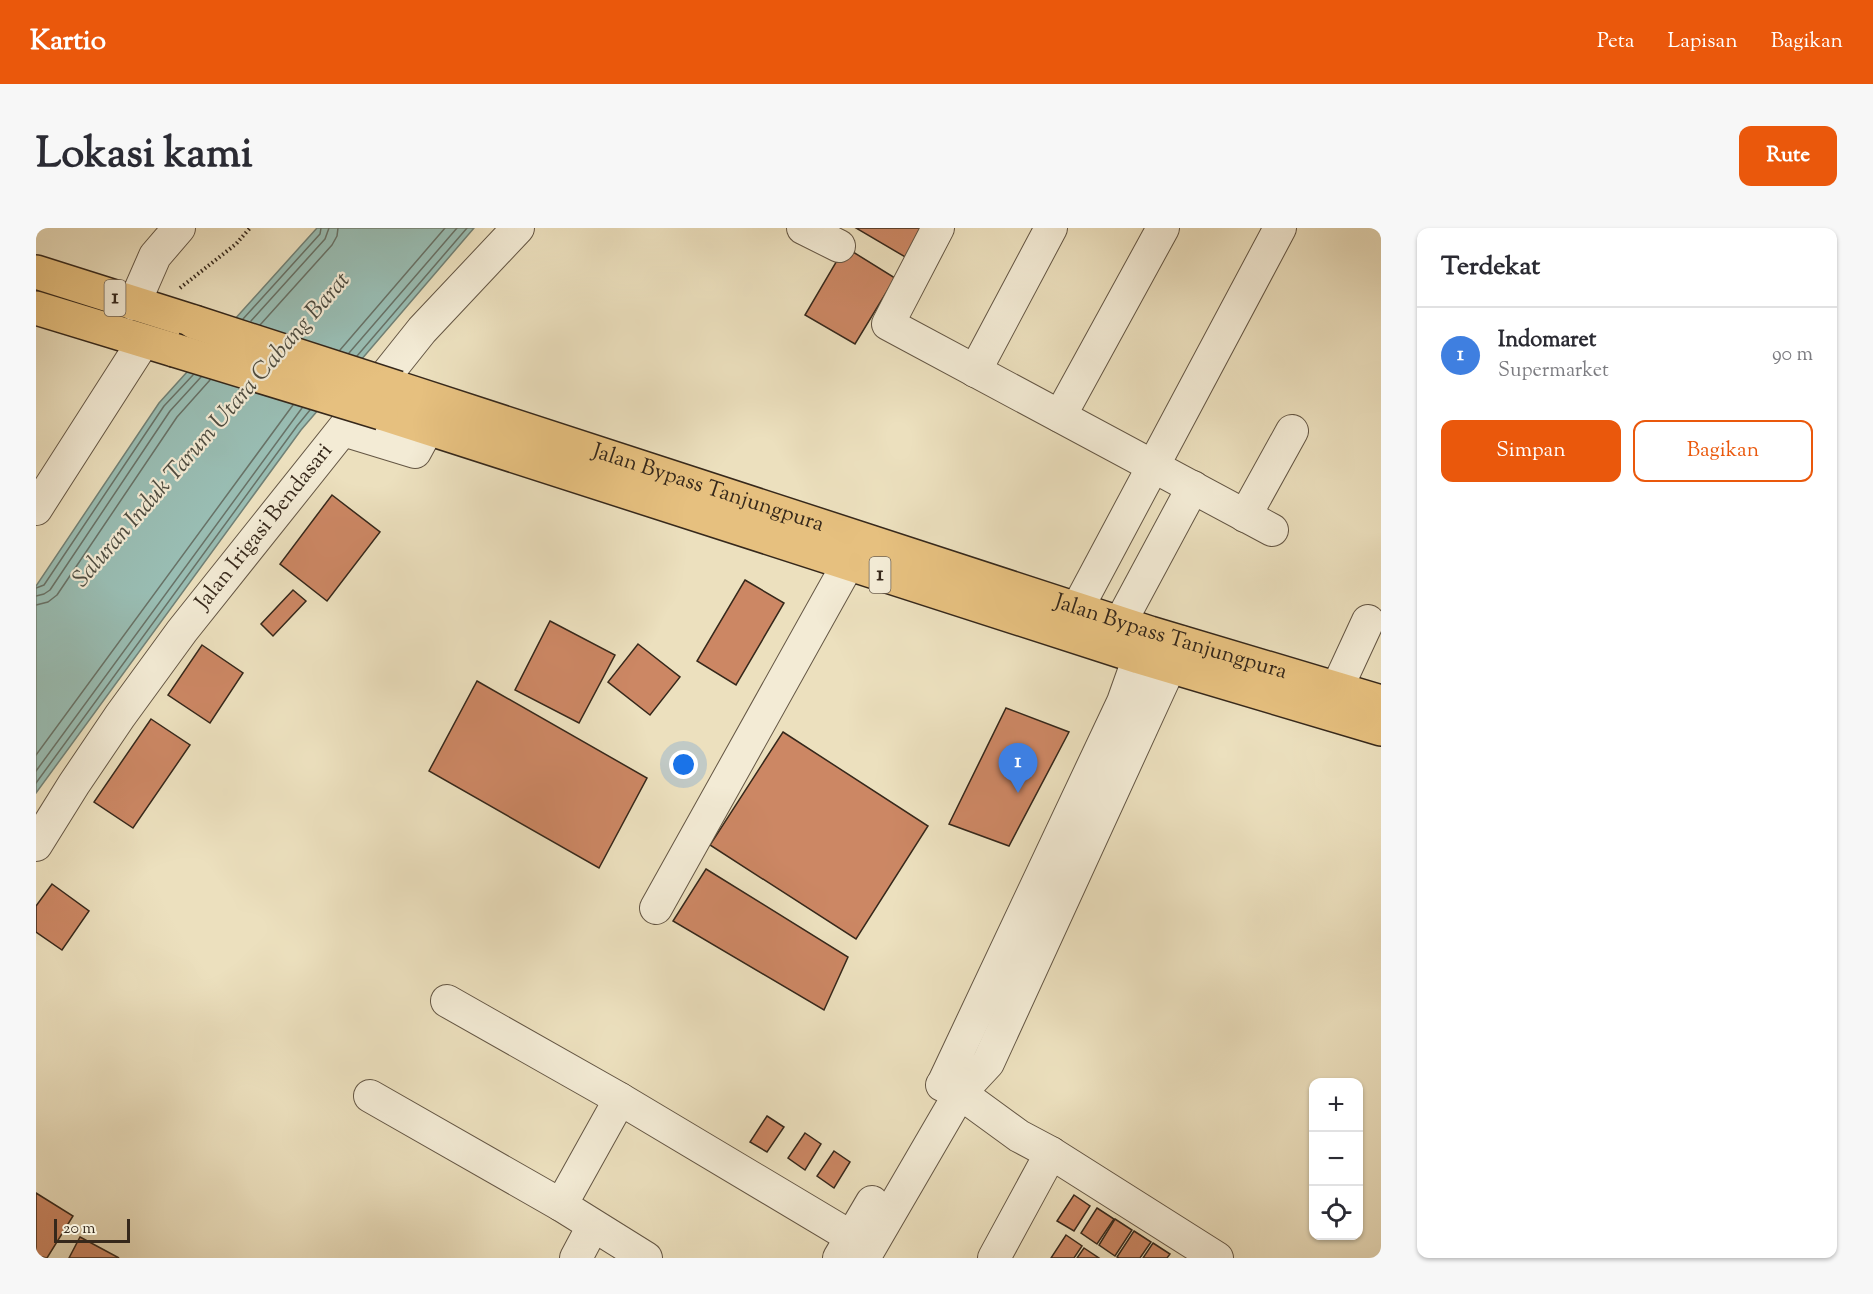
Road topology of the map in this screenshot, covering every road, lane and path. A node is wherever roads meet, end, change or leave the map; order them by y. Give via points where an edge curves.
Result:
1 (180, 228) edge
2 (250, 228) edge
3 (518, 228) edge
4 (803, 228) edge
5 (939, 228) edge
6 (1051, 228) edge
7 (1163, 228) edge
8 (1280, 228) edge
9 (839, 246) dead end
10 (36, 272) edge
11 (142, 307) junction
12 (36, 308) edge
13 (143, 342) junction
14 (975, 371) junction
15 (390, 400) junction
16 (1060, 417) junction
17 (428, 428) junction
18 (343, 430) junction
19 (1292, 431) dead end
20 (1154, 466) junction
21 (1192, 487) junction
22 (36, 510) edge
23 (848, 564) junction
24 (1077, 609) junction
25 (1368, 621) dead end
26 (1137, 638) junction
27 (1177, 653) junction
28 (1337, 688) junction
29 (1381, 702) edge
30 (1381, 729) edge
31 (36, 845) edge
32 (656, 908) dead end
33 (447, 1001) dead end
34 (952, 1088) junction
35 (370, 1096) dead end
36 (620, 1099) junction
37 (1051, 1153) junction
38 (561, 1205) junction
39 (593, 1226) junction
40 (856, 1251) edge
41 (1008, 1253) edge
42 (576, 1258) edge
43 (646, 1258) edge
44 (1217, 1258) edge

1 - 11 street via 155,256
2 - 11 path via 236,243
3 - 18 street, Jalan Irigasi Bendasari via 422,330
4 - 9 street
5 - 14 street via 888,324
6 - 14 street
7 - 16 street
8 - 20 street
10 - 11 highway, Jalan Bypass Tanjungpura / 1
11 - 15 highway, Jalan Bypass Tanjungpura / 1, bridge via 194,322
12 - 13 highway, Jalan Bypass Tanjungpura / 1
13 - 15 highway, Jalan Bypass Tanjungpura / 1, bridge
13 - 22 street
14 - 16 street
15 - 17 highway, Jalan Bypass Tanjungpura / 1
15 - 24 highway, Jalan Bypass Tanjungpura / 1
16 - 20 street
17 - 18 street via 415,453
17 - 23 highway, Jalan Bypass Tanjungpura / 1
18 - 31 street, Jalan Irigasi Bendasari via 182,631 120,716
19 - 21 street via 1259,523
20 - 21 street
20 - 24 street
21 - 26 street
23 - 26 highway, Jalan Bypass Tanjungpura / 1
23 - 32 street
24 - 26 highway, Jalan Bypass Tanjungpura / 1
25 - 28 street
26 - 27 highway, Jalan Bypass Tanjungpura / 1
26 - 34 street via 1123,702
27 - 28 highway, Jalan Bypass Tanjungpura / 1
27 - 30 highway, Jalan Bypass Tanjungpura / 1
27 - 34 street via 988,1063
28 - 29 highway, Jalan Bypass Tanjungpura / 1
33 - 36 street
34 - 37 street via 1019,1136
34 - 40 street
35 - 38 street
36 - 38 street
36 - 40 street
37 - 41 street
37 - 44 street
38 - 39 street
39 - 42 street
39 - 43 street

